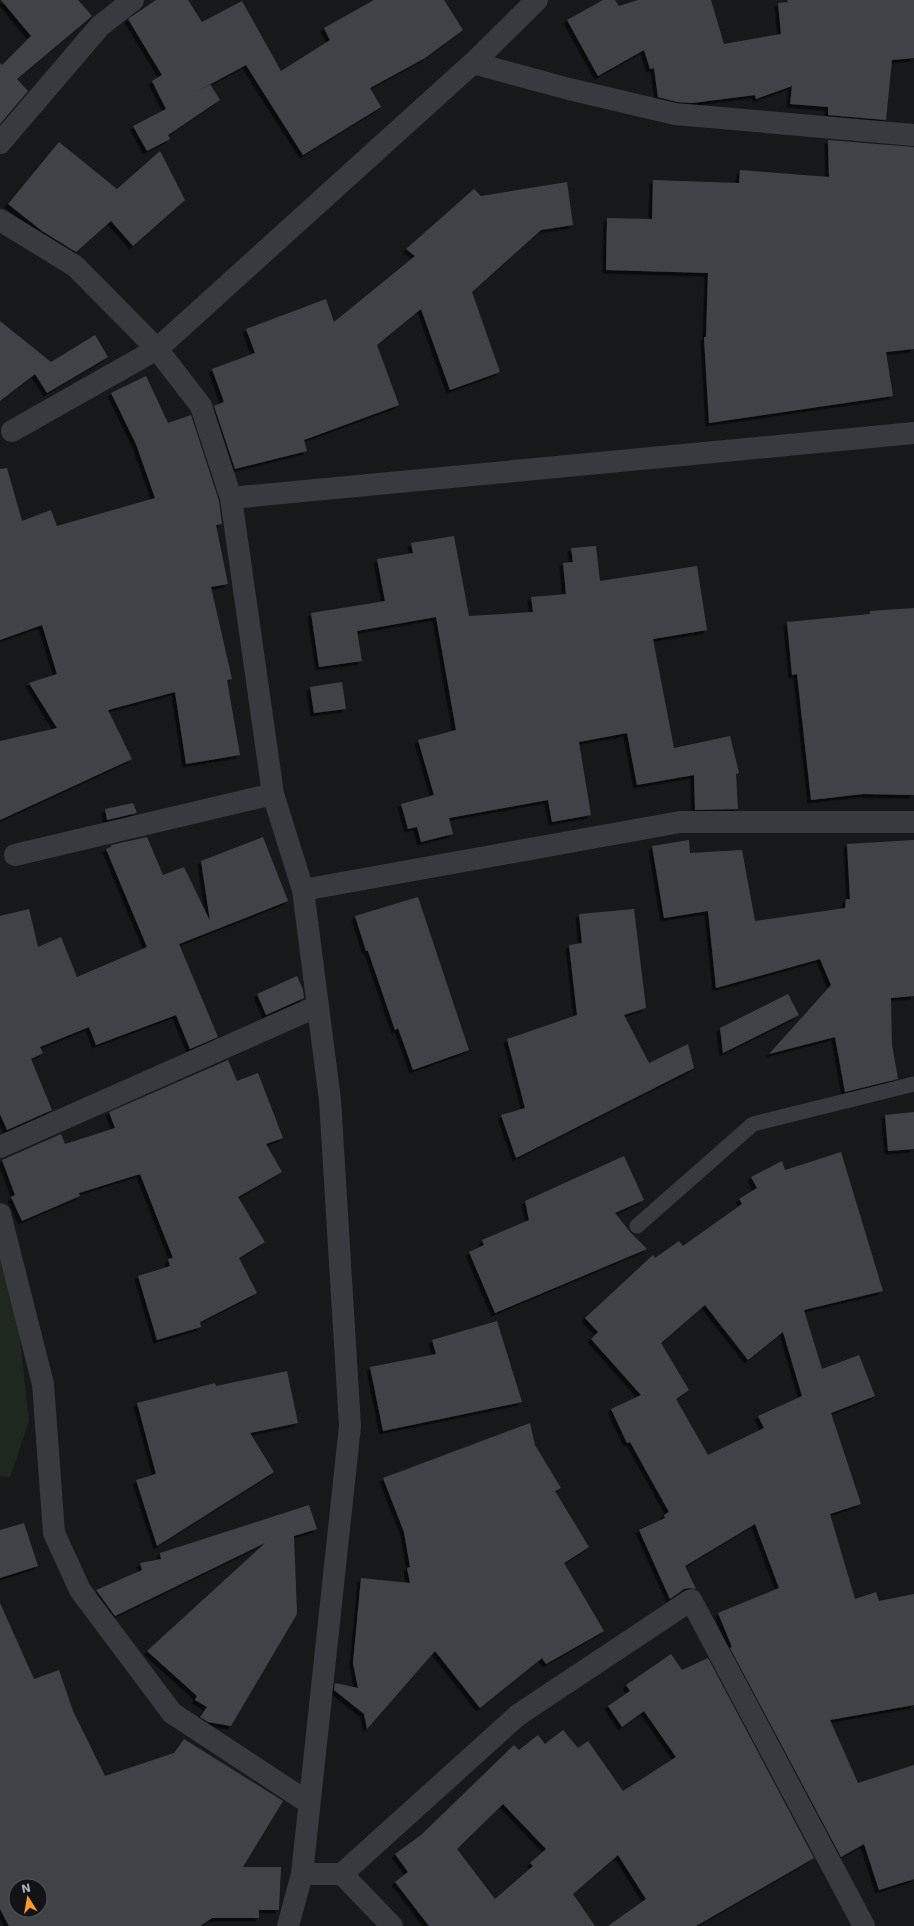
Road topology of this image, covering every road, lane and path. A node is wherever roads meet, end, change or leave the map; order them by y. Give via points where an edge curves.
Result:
1 (133, 0) edge
2 (537, 0) edge
3 (473, 63) junction
4 (914, 135) edge
5 (0, 144) edge
6 (0, 220) edge
7 (157, 349) junction
8 (12, 431) dead end
9 (914, 433) edge
10 (231, 498) junction
11 (273, 794) junction
12 (914, 822) edge
13 (15, 855) dead end
14 (303, 890) junction
15 (318, 1006) junction
16 (914, 1084) edge
17 (0, 1147) edge
18 (0, 1214) edge
19 (637, 1226) dead end
20 (309, 1803) junction
21 (302, 1874) junction
22 (342, 1874) junction
23 (288, 1926) edge
24 (392, 1926) edge
25 (864, 1926) edge

1 - 5 street via 100,26
2 - 3 street
3 - 4 street via 675,114
3 - 7 street
6 - 7 street via 76,266
7 - 8 street
7 - 10 street via 201,406
9 - 10 street
10 - 11 street
11 - 13 street
11 - 14 street
12 - 14 street via 680,822
14 - 15 street
15 - 17 street
15 - 20 street via 330,1100 350,1426
16 - 19 lane via 753,1124
18 - 20 street via 43,1384 54,1533 80,1590 172,1713
20 - 21 street
21 - 22 street
21 - 23 street
22 - 24 street
22 - 25 street via 518,1715 691,1600

